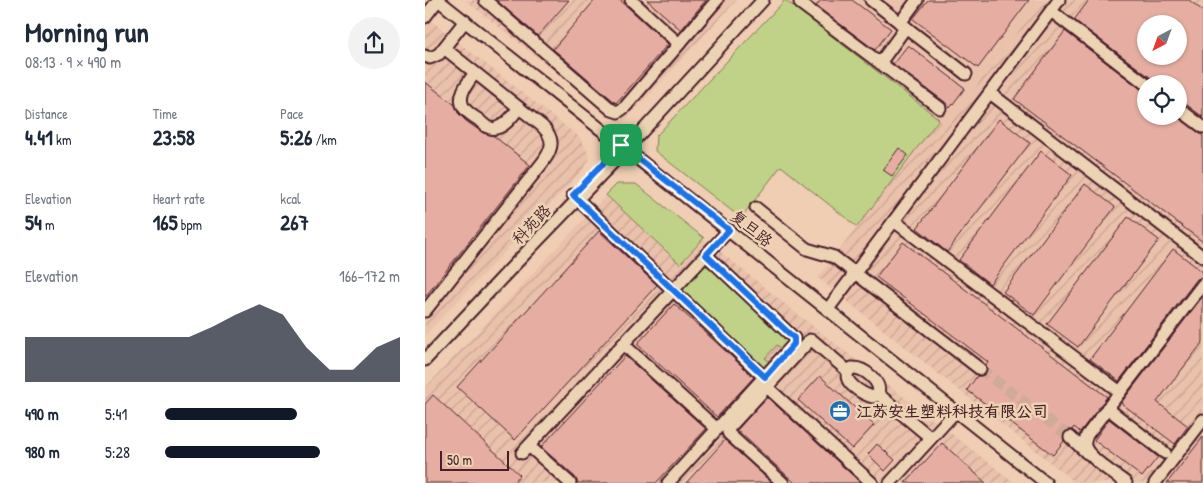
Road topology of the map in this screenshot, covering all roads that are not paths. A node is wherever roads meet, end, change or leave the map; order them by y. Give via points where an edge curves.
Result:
1 (438, 0) edge
2 (485, 0) edge
3 (631, 0) edge
4 (717, 0) edge
5 (754, 0) edge
6 (763, 0) edge
7 (803, 0) edge
8 (871, 0) edge
9 (917, 0) edge
10 (1059, 0) edge
11 (1051, 11) junction
12 (425, 18) edge
13 (465, 21) junction
14 (903, 25) junction
15 (679, 44) junction
16 (444, 48) junction
17 (425, 56) edge
18 (880, 63) junction
19 (475, 73) junction
20 (965, 74) dead end
21 (1137, 77) edge
22 (990, 93) junction
23 (519, 108) junction
24 (940, 108) dead end
25 (1187, 115) edge
26 (1203, 127) edge
27 (623, 147) junction
28 (575, 197) junction
29 (755, 208) dead end
30 (894, 221) junction
31 (729, 230) junction
32 (706, 255) junction
33 (1203, 257) edge
34 (855, 273) junction
35 (1203, 284) edge
36 (673, 290) junction
37 (827, 309) junction
38 (425, 311) edge
39 (623, 344) junction
40 (427, 352) edge
41 (980, 369) tunnel mouth
42 (848, 371) junction
43 (766, 382) junction
44 (1120, 392) junction
45 (878, 394) junction
46 (1107, 408) junction
47 (956, 411) junction
48 (1203, 420) edge
49 (717, 429) junction
50 (1069, 437) tunnel mouth
51 (931, 438) junction
52 (1165, 453) dead end
53 (1090, 455) junction
54 (570, 483) edge
55 (668, 483) edge
56 (783, 483) edge
57 (872, 483) edge
58 (890, 483) edge
59 (1046, 483) edge
60 (1126, 483) edge
61 (1155, 483) edge

1 - 12 street
1 - 13 street, 复旦路
2 - 15 street via 618,112
3 - 15 street
4 - 15 street
5 - 27 street, 科苑路
6 - 27 street, 科苑路
7 - 18 street via 800,3
8 - 14 street
9 - 14 street
10 - 11 street
11 - 21 street
11 - 22 street
13 - 16 street
13 - 27 street, 复旦路
14 - 18 street
14 - 20 street
16 - 17 street via 430,58
16 - 19 street
18 - 24 street
19 - 23 street
19 - 23 street via 464,88 462,100 465,110 487,127 495,128 505,124
22 - 30 street
22 - 33 street
23 - 38 street via 547,130 552,146 549,154
25 - 26 street
27 - 28 street, 科苑路
27 - 31 street, 复旦路
28 - 36 street
28 - 40 street, 科苑路
29 - 34 street via 807,249 834,257
30 - 34 street
30 - 44 street
31 - 32 street
31 - 37 street, 复旦路
32 - 36 street
32 - 43 street via 794,338 794,344
34 - 37 street
34 - 41 street
35 - 44 street
36 - 39 street
36 - 43 street
37 - 47 street, 复旦路
39 - 49 street
39 - 54 street via 525,449
42 - 43 street via 810,340
42 - 45 street via 849,381 861,392 873,397
42 - 45 street via 856,368 871,376 880,389
43 - 49 street
43 - 56 street via 728,432
43 - 57 street
44 - 46 street
45 - 51 street
46 - 52 street
46 - 53 street via 1085,440
47 - 51 street
47 - 59 street, 复旦路
48 - 61 street
49 - 55 street
50 - 53 street
51 - 58 street
53 - 60 street

